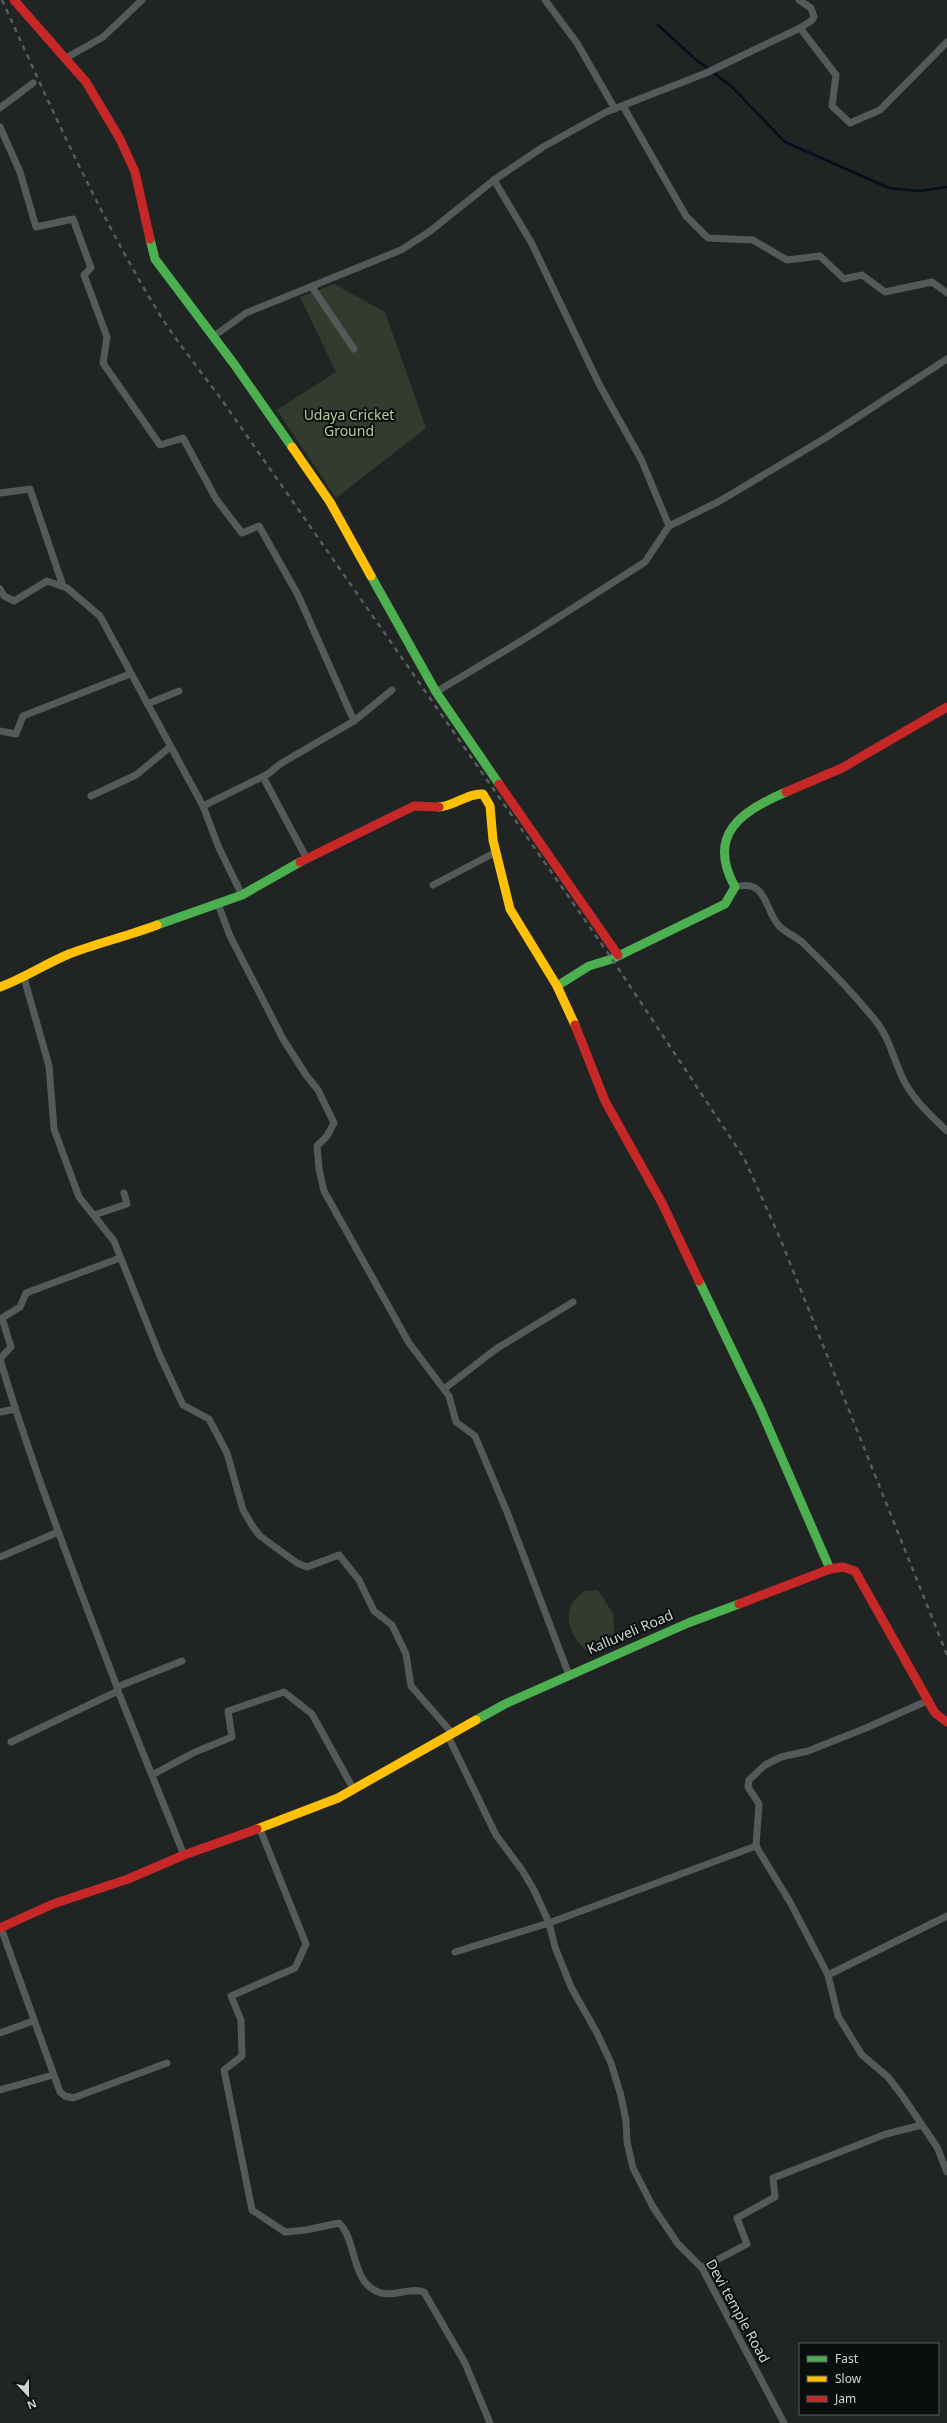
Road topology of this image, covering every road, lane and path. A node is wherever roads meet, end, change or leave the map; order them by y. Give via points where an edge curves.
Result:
1 (14, 0) edge
2 (142, 0) edge
3 (545, 0) edge
4 (799, 0) edge
5 (800, 28) junction
6 (947, 42) edge
7 (66, 58) junction
8 (34, 83) dead end
9 (623, 106) junction
10 (0, 108) edge
11 (615, 109) junction
12 (0, 127) edge
13 (494, 180) junction
14 (312, 287) junction
15 (947, 293) edge
16 (214, 336) junction
17 (354, 349) dead end
18 (947, 359) edge
19 (0, 493) edge
20 (669, 526) junction
21 (63, 586) junction
22 (0, 589) edge
23 (130, 674) junction
24 (392, 690) dead end
25 (179, 691) dead end
26 (436, 692) junction
27 (147, 704) junction
28 (947, 707) edge
29 (354, 722) junction
30 (0, 731) edge
31 (170, 747) junction
32 (263, 777) junction
33 (91, 796) dead end
34 (203, 806) junction
35 (496, 852) junction
36 (307, 859) junction
37 (433, 885) dead end
38 (736, 887) junction
39 (242, 895) junction
40 (218, 904) junction
41 (618, 955) junction
42 (24, 978) junction
43 (557, 986) junction
44 (0, 987) edge
45 (947, 1131) edge
46 (124, 1192) dead end
47 (94, 1215) junction
48 (120, 1258) junction
49 (573, 1302) dead end
50 (0, 1359) edge
51 (444, 1389) junction
52 (15, 1409) junction
53 (0, 1412) edge
54 (58, 1532) junction
55 (0, 1557) edge
56 (830, 1568) junction
57 (182, 1661) dead end
58 (569, 1675) junction
59 (118, 1689) junction
60 (928, 1700) junction
61 (947, 1723) edge
62 (450, 1734) junction
63 (11, 1742) dead end
64 (152, 1775) junction
65 (354, 1790) junction
66 (260, 1829) junction
67 (756, 1846) junction
68 (184, 1855) junction
69 (947, 1916) edge
70 (549, 1923) junction
71 (0, 1928) edge
72 (455, 1952) dead end
73 (828, 1975) junction
74 (33, 2021) junction
75 (0, 2033) edge
76 (167, 2063) dead end
77 (53, 2075) junction
78 (0, 2090) edge
79 (922, 2125) junction
80 (947, 2172) edge
81 (702, 2268) junction
82 (490, 2423) edge
83 (784, 2423) edge

1 - 7 street
2 - 7 street via 103,37
3 - 11 street via 577,43
4 - 5 street via 811,8 814,17
5 - 6 street via 836,75 832,106 850,123 880,110
5 - 9 street via 706,73
7 - 16 street via 86,82 120,139 132,166 155,259
8 - 10 street
9 - 11 street
9 - 15 street via 686,216 708,238 753,240 787,260 820,256 844,279 862,275 885,292 932,282
11 - 13 street via 543,147
12 - 29 street via 20,172 36,227 73,219 91,268 84,275 107,336 103,363 160,445 183,438 216,499 242,533 259,526 298,595
13 - 14 street via 429,232 401,250
13 - 20 street via 531,242 599,384 641,459
14 - 16 street via 246,314
14 - 17 street
16 - 26 street via 330,502
18 - 20 street via 820,441 718,502
19 - 21 street via 30,489
20 - 26 street via 645,562
21 - 22 street via 47,581 14,601 4,596
21 - 23 street via 100,616
23 - 27 street
23 - 30 street via 23,716 16,734
24 - 29 street
25 - 27 street
26 - 41 street
27 - 31 street
28 - 38 street via 842,768 745,814 730,831 722,855 729,876
29 - 32 street via 280,764
31 - 33 street via 136,775
31 - 34 street
32 - 34 street
32 - 36 street
34 - 39 street via 219,848
35 - 36 street via 490,806 487,797 477,793 436,808 414,806
35 - 37 street
35 - 43 street via 510,909
36 - 39 street
38 - 41 street via 725,904
38 - 45 street via 745,885 761,891 780,928 801,941 848,987 885,1034 905,1082 918,1103
39 - 40 street
40 - 42 street via 70,954 42,966
40 - 51 street via 230,936 260,994 306,1076 318,1090 334,1123 327,1136 317,1146 324,1191 409,1343
41 - 43 street via 589,966
42 - 44 street
42 - 47 street via 49,1066 54,1129 79,1197
43 - 56 street via 605,1101 665,1209 760,1408
46 - 47 street via 127,1204
47 - 48 street via 114,1241
48 - 50 street via 26,1293 20,1308 2,1318 11,1347
48 - 62 street, Devi temple Road via 183,1405 209,1419 227,1453 242,1510 252,1527 260,1536 297,1563 307,1567 339,1555 359,1580 374,1611 392,1625 406,1654 411,1686
49 - 51 street via 496,1349
50 - 52 street
51 - 58 street via 449,1396 456,1422 475,1436 482,1452 508,1512
52 - 53 street
52 - 54 street
54 - 55 street
54 - 59 street
56 - 58 street, Kalluveli Road via 688,1623
56 - 60 street via 843,1567 855,1571
57 - 59 street
58 - 62 street, Kalluveli Road via 505,1704
59 - 63 street
59 - 64 street
60 - 61 street via 935,1713
60 - 67 street via 866,1728 808,1751 781,1757 765,1765 749,1780 748,1787 759,1804
62 - 65 street, Kalluveli Road
62 - 70 street, Devi temple Road via 496,1835 522,1870
64 - 65 street via 195,1752 232,1737 228,1711 284,1692 312,1714
64 - 68 street
65 - 66 street, Kalluveli Road
66 - 68 street, Kalluveli Road
66 - 82 street via 306,1944 295,1968 231,1996 241,2020 242,2056 224,2070 252,2210 285,2232 339,2223 346,2229 363,2280 372,2290 383,2294 415,2289 424,2292 465,2363
67 - 70 street
67 - 73 street via 790,1902
68 - 71 street, Kalluveli Road via 128,1879 53,1904
69 - 73 street
70 - 72 street
70 - 81 street, Devi temple Road via 555,1947 571,1987 611,2063 626,2121 633,2168 653,2207 678,2244
71 - 74 street
73 - 79 street via 838,2016 862,2055 888,2077
74 - 75 street
74 - 77 street
76 - 77 street via 73,2098 60,2092
77 - 78 street
79 - 80 street via 937,2147
79 - 81 street via 886,2134 773,2178 775,2197 737,2218 747,2244
81 - 83 street, Devi temple Road

